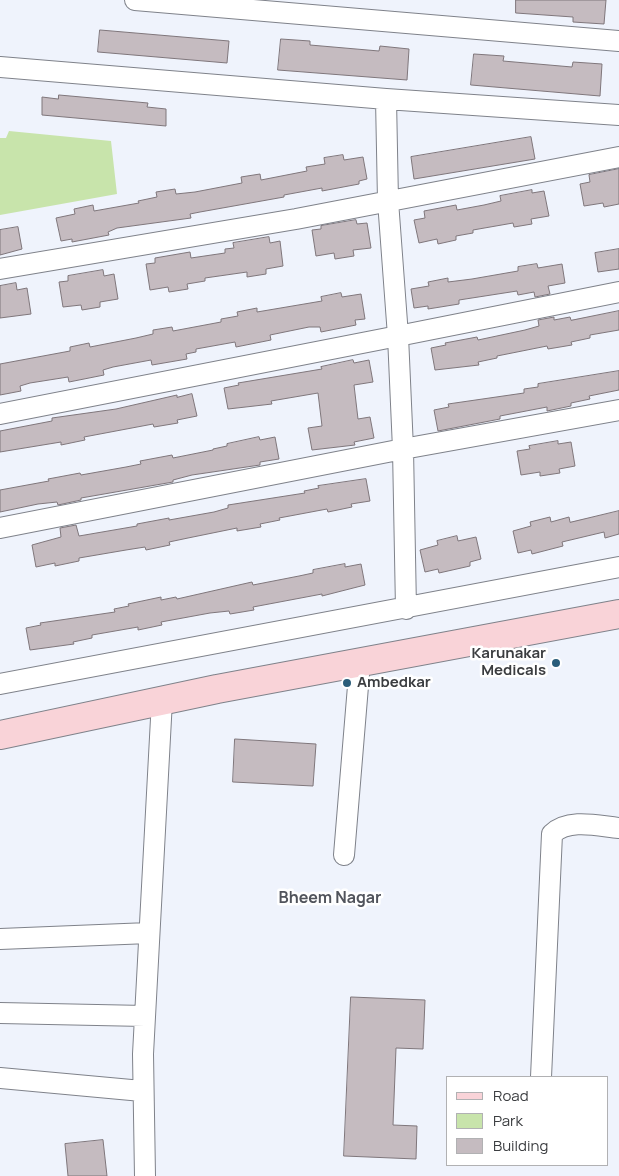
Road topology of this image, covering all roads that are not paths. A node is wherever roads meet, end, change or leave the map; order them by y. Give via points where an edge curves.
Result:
1 (135, 0) edge
2 (619, 41) edge
3 (0, 67) edge
4 (386, 99) junction
5 (619, 115) edge
6 (619, 157) edge
7 (388, 201) junction
8 (0, 269) edge
9 (619, 292) edge
10 (398, 336) junction
11 (619, 410) edge
12 (0, 414) edge
13 (403, 448) junction
14 (0, 528) edge
15 (619, 568) edge
16 (619, 596) edge
17 (406, 609) junction
18 (619, 614) edge
19 (360, 662) junction
20 (0, 684) edge
21 (162, 700) junction
22 (0, 717) edge
23 (0, 735) edge
24 (619, 828) edge
25 (344, 855) dead end
26 (149, 933) junction
27 (0, 939) edge
28 (0, 1013) edge
29 (145, 1016) junction
30 (541, 1076) edge
31 (0, 1078) edge
32 (142, 1091) junction
33 (144, 1176) edge

1 - 2 street
3 - 4 street
4 - 5 street
4 - 7 street
6 - 7 street
7 - 8 street
7 - 10 street
9 - 10 street
10 - 12 street
10 - 13 street
11 - 13 street
13 - 14 street
13 - 17 street
15 - 17 street
16 - 22 main road
17 - 20 street
18 - 19 main road
19 - 21 main road
19 - 25 street
21 - 23 main road
21 - 26 street
24 - 30 street via 572,824 560,827 552,834
26 - 27 street
26 - 29 street
28 - 29 street
29 - 32 street
31 - 32 street
32 - 33 street

